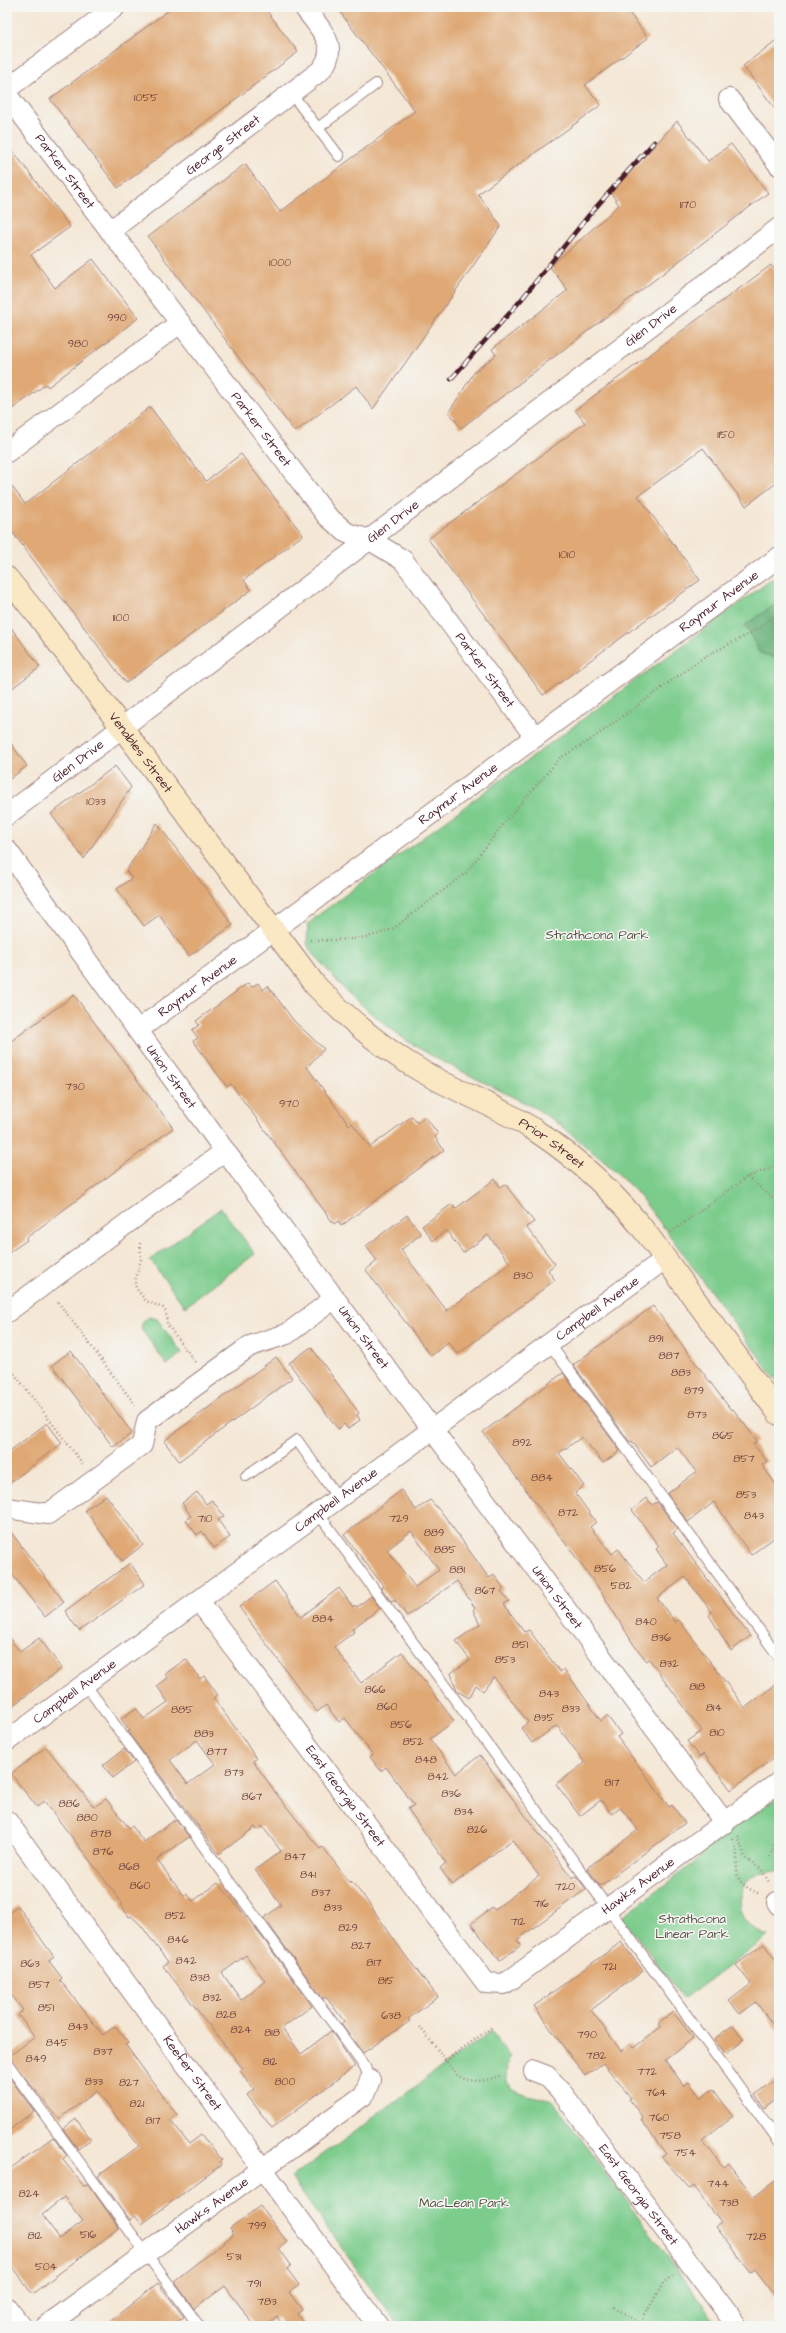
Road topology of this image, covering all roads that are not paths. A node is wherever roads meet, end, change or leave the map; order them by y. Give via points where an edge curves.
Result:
1 (115, 7) edge
2 (304, 7) edge
3 (376, 84) dead end
4 (7, 89) edge
5 (291, 93) junction
6 (7, 96) edge
7 (730, 99) dead end
8 (318, 128) junction
9 (339, 156) dead end
10 (779, 165) edge
11 (779, 229) edge
12 (110, 231) junction
13 (180, 323) junction
14 (7, 452) edge
15 (370, 540) junction
16 (779, 556) edge
17 (7, 578) edge
18 (122, 728) junction
19 (535, 737) junction
20 (7, 815) edge
21 (7, 850) edge
22 (272, 930) junction
23 (138, 1030) junction
24 (226, 1151) junction
25 (665, 1259) junction
26 (335, 1298) junction
27 (7, 1312) edge
28 (549, 1343) junction
29 (779, 1414) edge
30 (433, 1429) junction
31 (246, 1476) dead end
32 (338, 1498) junction
33 (7, 1508) edge
34 (318, 1513) junction
35 (199, 1601) junction
36 (779, 1657) edge
37 (85, 1684) junction
38 (7, 1741) edge
39 (779, 1782) edge
40 (7, 1821) edge
41 (725, 1823) junction
42 (607, 1908) junction
43 (495, 1984) joint
44 (7, 2063) edge
45 (534, 2070) dead end
46 (370, 2080) joint
47 (779, 2141) edge
48 (263, 2169) junction
49 (146, 2254) junction
50 (7, 2308) edge
51 (21, 2326) edge
52 (46, 2326) edge
53 (199, 2326) edge
54 (378, 2326) edge
55 (737, 2326) edge

1 - 4 street
2 - 5 street, George Street via 323,33 329,44 330,54 328,63
3 - 8 lane
5 - 8 lane
5 - 12 street, George Street
6 - 12 street, Parker Street
7 - 10 street
8 - 9 lane
11 - 15 street, Glen Drive
12 - 13 street, Parker Street
13 - 14 street
13 - 15 street, Parker Street via 327,516 347,533
15 - 18 street, Glen Drive
15 - 19 street, Parker Street via 403,560
16 - 19 street, Raymur Avenue
17 - 18 main road, Venables Street
18 - 20 street, Glen Drive
18 - 22 main road, Venables Street
19 - 22 street, Raymur Avenue
21 - 23 street, Union Street
22 - 23 street, Raymur Avenue
22 - 25 main road, Prior Street via 315,985 342,1013 418,1070 506,1114 564,1151 593,1175 630,1213
23 - 24 street, Union Street
24 - 26 street, Union Street
24 - 27 street
25 - 28 street, Campbell Avenue
25 - 29 main road, Prior Street
26 - 30 street, Union Street
26 - 33 street via 287,1334 250,1346 147,1421 142,1445 48,1514
28 - 30 street, Campbell Avenue
28 - 36 lane
30 - 32 street, Campbell Avenue
30 - 41 street, Union Street
31 - 32 lane via 297,1440
32 - 34 street, Campbell Avenue
34 - 35 street, Campbell Avenue
34 - 42 lane
35 - 37 street, Campbell Avenue
35 - 43 street, East Georgia Street via 478,1976 486,1983
37 - 38 street, Campbell Avenue
37 - 46 lane via 365,2066
39 - 41 street, Hawks Avenue
40 - 48 street, Keefer Street
41 - 42 street, Hawks Avenue
42 - 43 street, Hawks Avenue via 513,1978 504,1984
42 - 47 lane
44 - 49 lane
45 - 55 street, East Georgia Street via 547,2076 560,2090
46 - 48 street, Hawks Avenue via 364,2095
48 - 49 street, Hawks Avenue
48 - 54 street, Keefer Street
49 - 52 street, Hawks Avenue
49 - 53 lane
50 - 51 street

